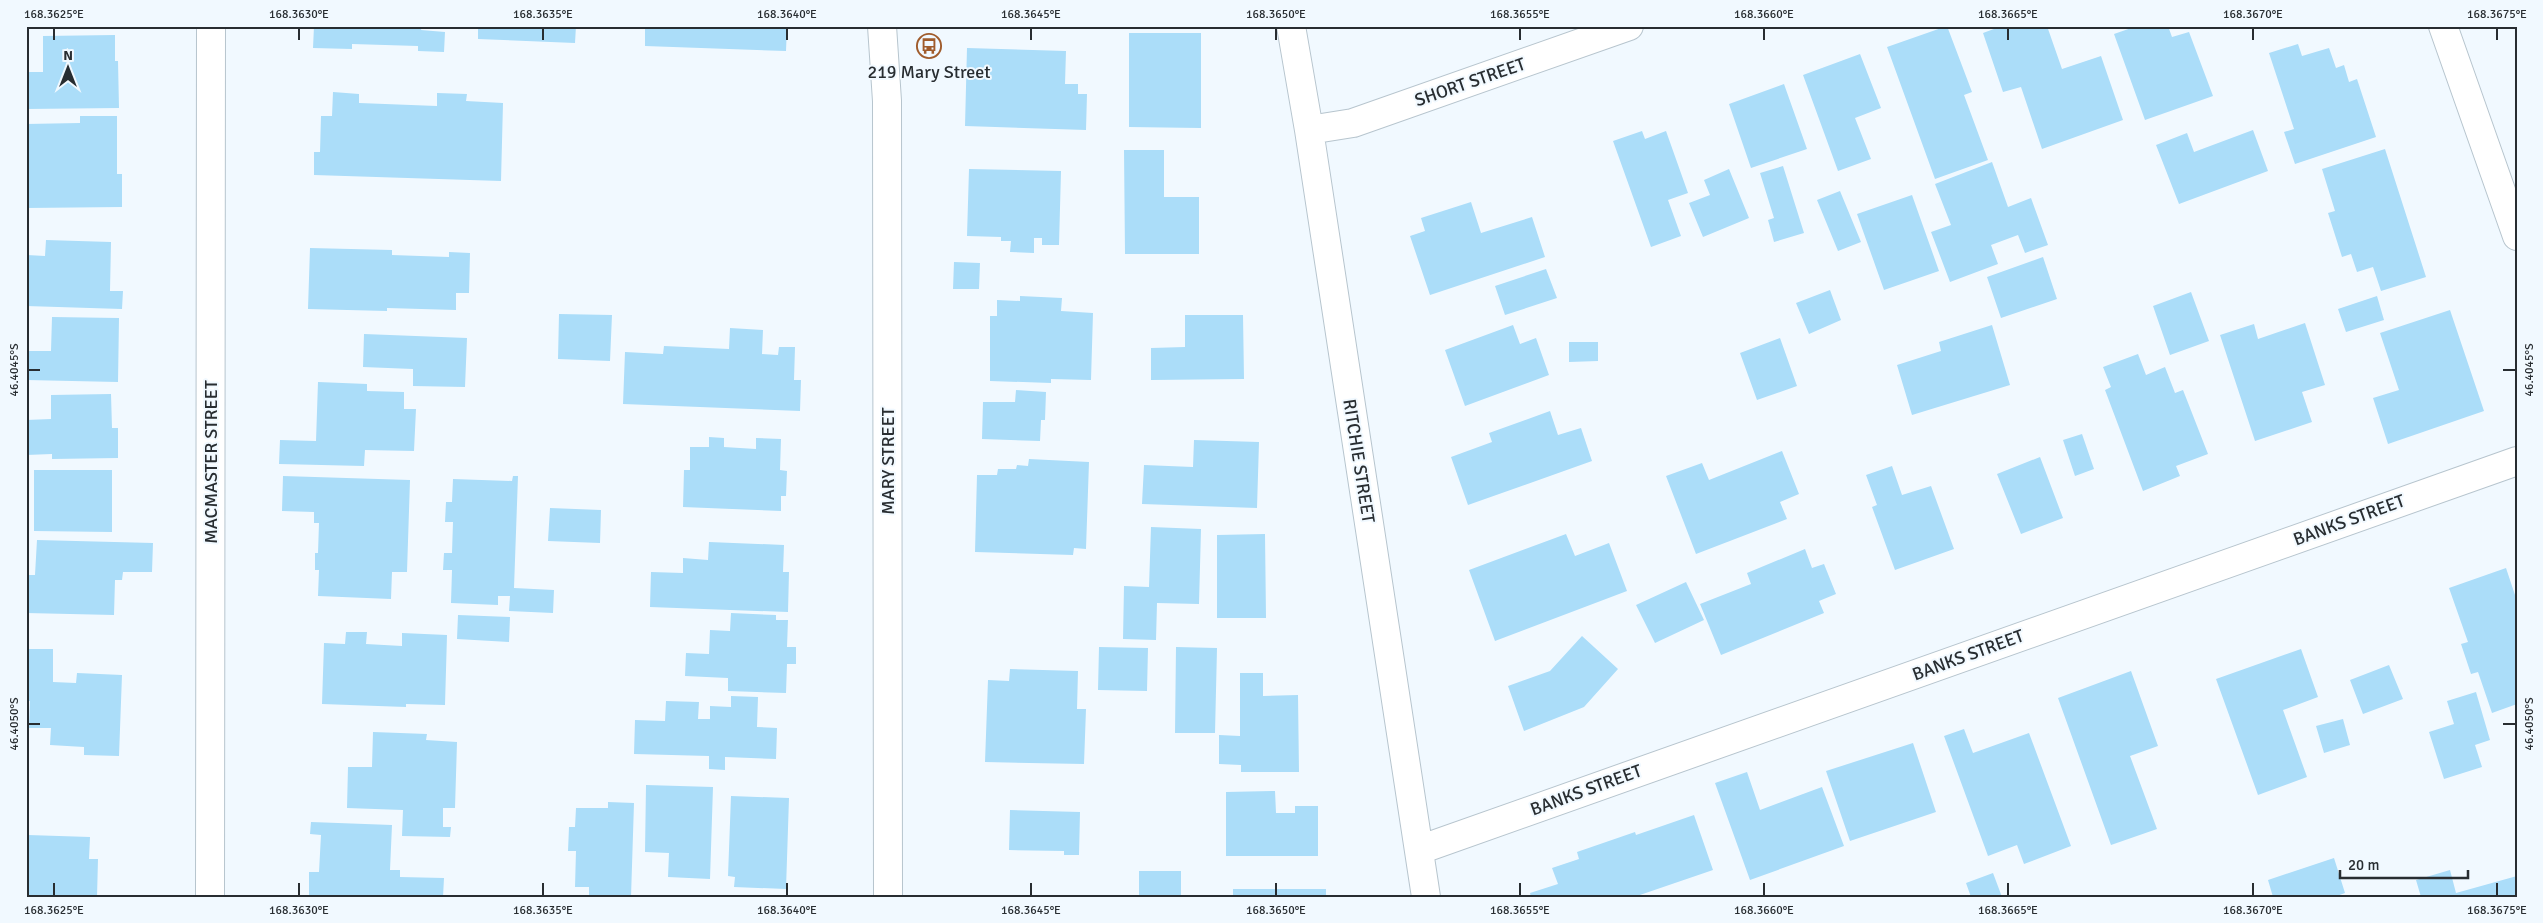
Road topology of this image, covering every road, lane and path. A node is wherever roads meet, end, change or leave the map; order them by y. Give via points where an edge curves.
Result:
1 (211, 26) edge
2 (882, 26) edge
3 (1291, 26) edge
4 (1629, 26) edge
5 (2444, 26) edge
6 (1309, 130) junction
7 (2517, 236) edge
8 (2517, 460) edge
9 (1419, 850) junction
10 (210, 897) edge
11 (888, 897) edge
12 (1426, 897) edge

1 - 10 street, MACMASTER STREET
2 - 11 street, MARY STREET via 887,101
3 - 6 street, RITCHIE STREET
4 - 6 street, SHORT STREET via 1353,123
5 - 7 street
6 - 9 street, RITCHIE STREET
8 - 9 street, BANKS STREET
9 - 12 street, RITCHIE STREET

